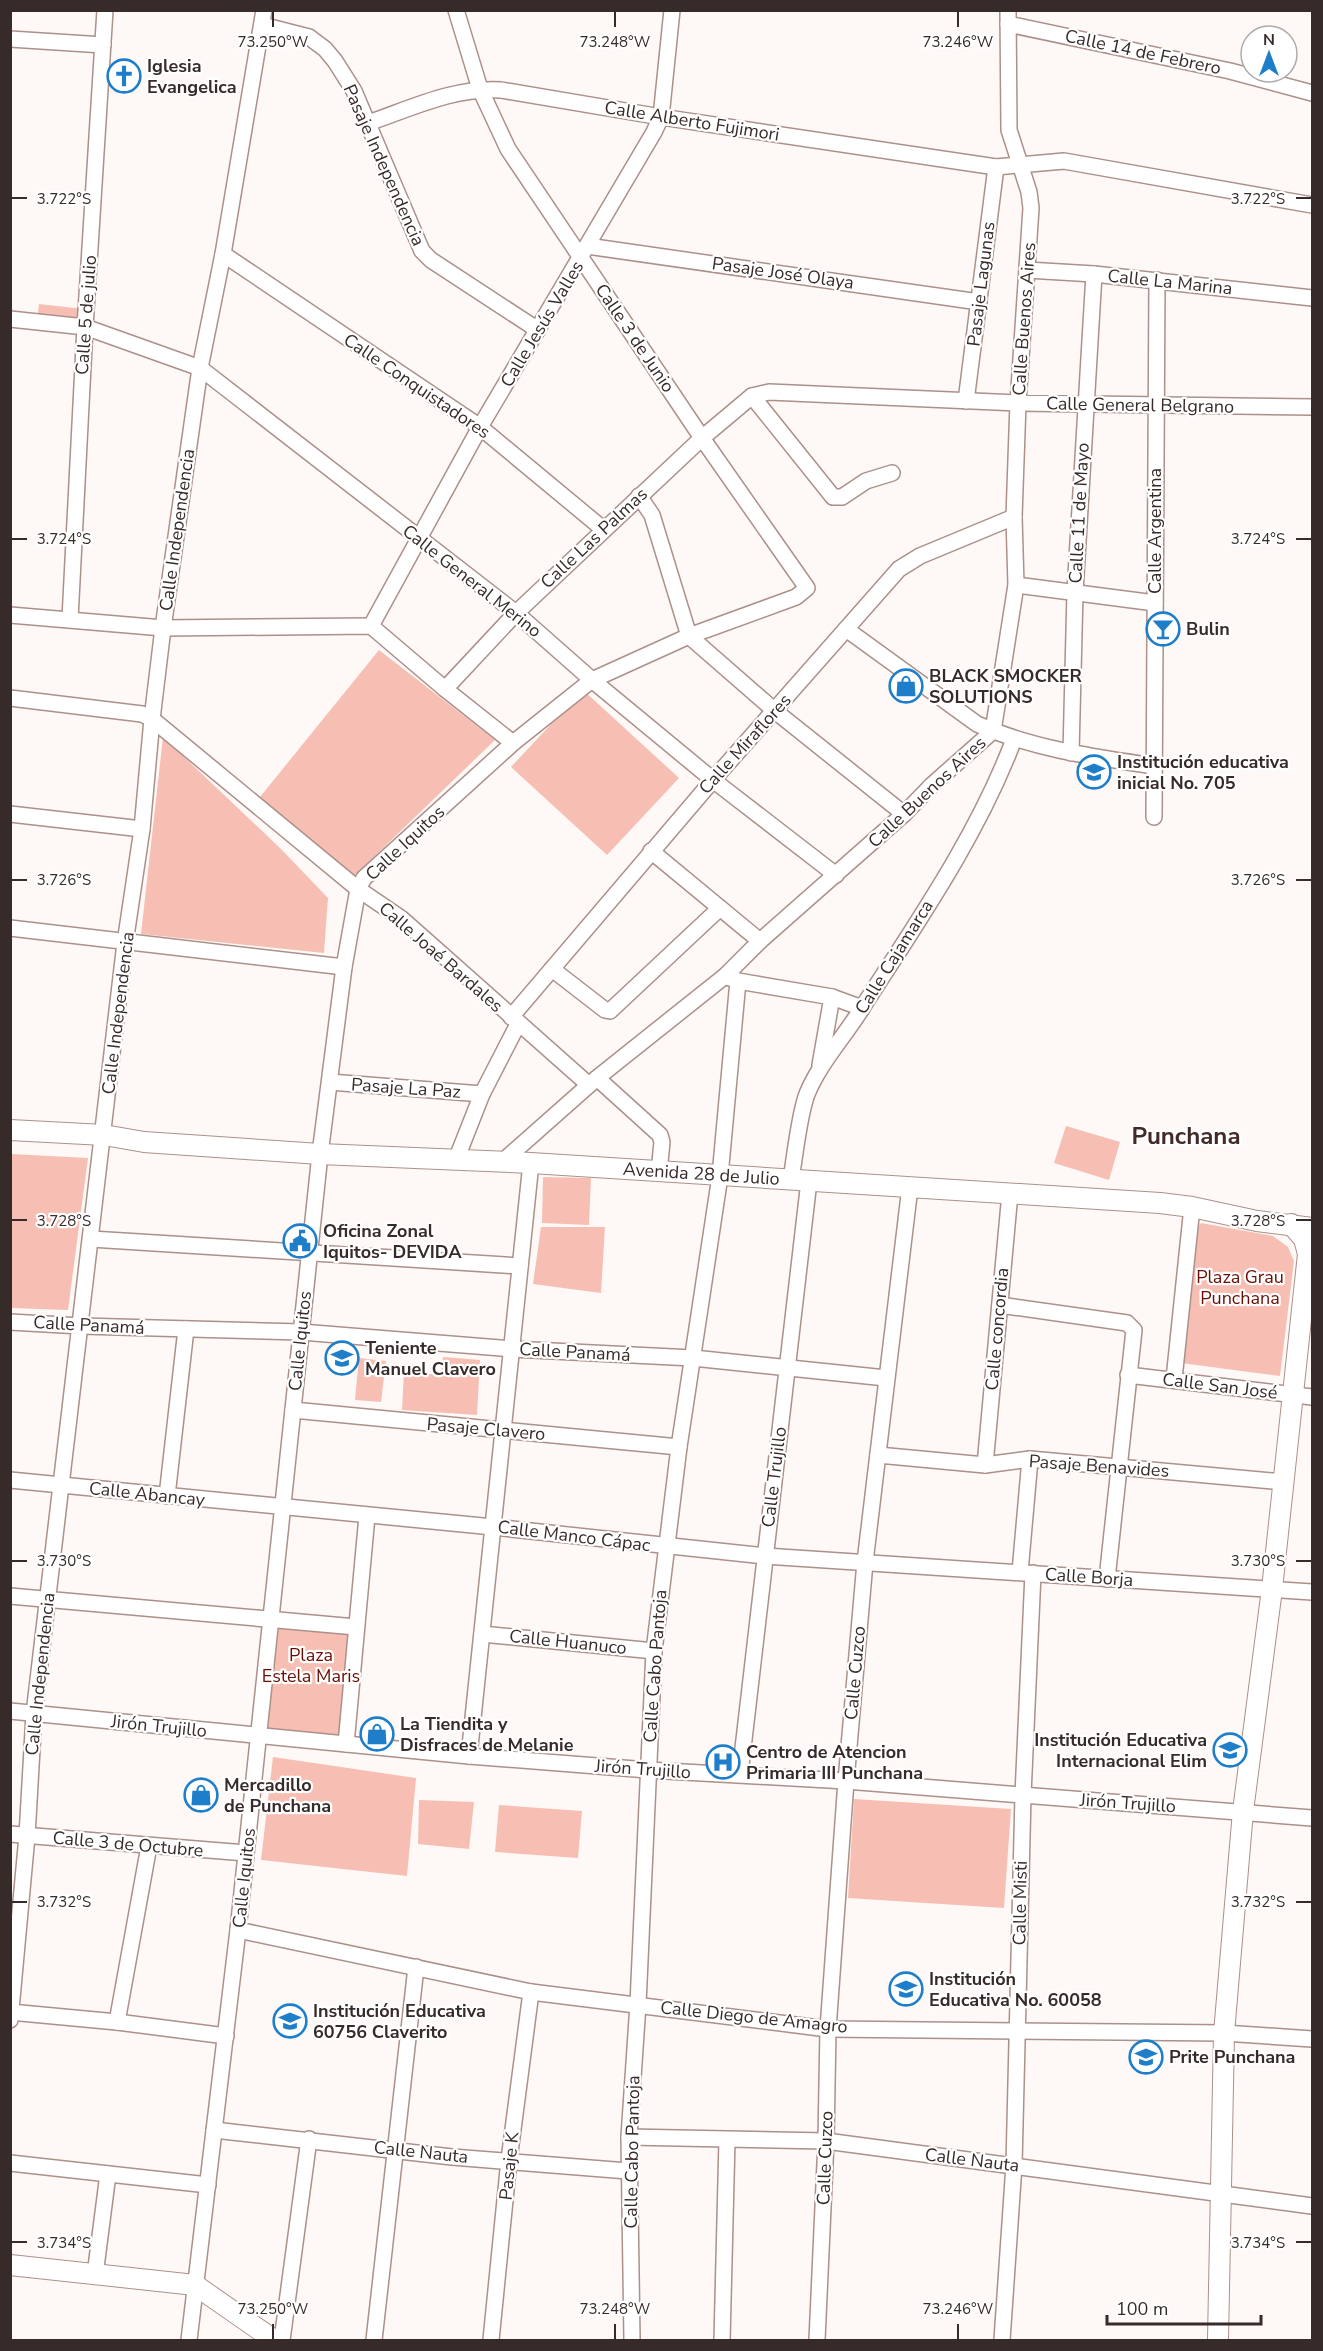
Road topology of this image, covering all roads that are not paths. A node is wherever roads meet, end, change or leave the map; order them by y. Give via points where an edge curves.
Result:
1 (105, 10) edge
2 (456, 10) edge
3 (672, 10) edge
4 (1008, 17) edge
5 (263, 18) edge
6 (10, 39) edge
7 (103, 45) junction
8 (480, 88) junction
9 (1312, 93) edge
10 (660, 117) junction
11 (368, 123) junction
12 (1021, 165) junction
13 (996, 166) junction
14 (1312, 205) edge
15 (584, 253) junction
16 (223, 254) junction
17 (1027, 270) junction
18 (1094, 274) junction
19 (1157, 280) junction
20 (1312, 298) edge
21 (979, 302) junction
22 (10, 319) edge
23 (85, 327) junction
24 (538, 330) junction
25 (200, 368) junction
26 (752, 396) junction
27 (966, 401) junction
28 (1018, 403) junction
29 (1085, 405) junction
30 (1155, 405) junction
31 (1312, 407) edge
32 (480, 427) junction
33 (702, 438) junction
34 (892, 473) dead end
35 (639, 496) junction
36 (1014, 517) junction
37 (603, 529) junction
38 (417, 538) junction
39 (1016, 585) junction
40 (807, 588) joint
41 (1075, 592) junction
42 (1155, 603) junction
43 (516, 613) junction
44 (10, 615) edge
45 (70, 619) junction
46 (371, 626) junction
47 (163, 628) junction
48 (846, 628) junction
49 (689, 636) junction
50 (592, 680) junction
51 (445, 689) junction
52 (10, 698) edge
53 (775, 711) junction
54 (152, 719) junction
55 (993, 731) junction
56 (1014, 739) junction
57 (513, 743) junction
58 (1071, 753) junction
59 (1154, 766) junction
60 (713, 780) junction
61 (10, 813) edge
62 (904, 814) junction
63 (1154, 817) dead end
64 (142, 829) junction
65 (651, 851) junction
66 (836, 875) junction
67 (358, 889) junction
68 (720, 908) junction
69 (10, 928) edge
70 (760, 941) junction
71 (125, 943) junction
72 (344, 967) junction
73 (552, 969) junction
74 (732, 978) junction
75 (832, 997) junction
76 (862, 1008) junction
77 (515, 1020) junction
78 (819, 1071) junction
79 (593, 1081) junction
80 (330, 1083) junction
81 (482, 1094) junction
82 (10, 1130) edge
83 (103, 1140) junction
84 (10, 1142) edge
85 (320, 1154) junction
86 (456, 1160) junction
87 (502, 1162) junction
88 (531, 1163) junction
89 (659, 1172) junction
90 (720, 1176) junction
91 (800, 1180) junction
92 (910, 1187) junction
93 (1010, 1193) junction
94 (1192, 1207) junction
95 (1305, 1233) edge
96 (91, 1239) junction
97 (310, 1252) junction
98 (520, 1266) junction
99 (1000, 1305) junction
100 (10, 1322) edge
101 (81, 1326) junction
102 (186, 1329) junction
103 (301, 1332) junction
104 (512, 1349) junction
105 (693, 1358) junction
106 (787, 1368) junction
107 (1128, 1375) junction
108 (886, 1378) junction
109 (1174, 1379) junction
110 (1303, 1396) edge
111 (293, 1410) junction
112 (503, 1430) junction
113 (679, 1447) junction
114 (878, 1455) junction
115 (1030, 1459) junction
116 (985, 1465) junction
117 (1118, 1467) junction
118 (10, 1480) edge
119 (1284, 1482) junction
120 (61, 1485) junction
121 (167, 1496) junction
122 (283, 1508) junction
123 (367, 1516) junction
124 (493, 1527) junction
125 (666, 1547) junction
126 (765, 1556) junction
127 (865, 1562) junction
128 (1027, 1573) junction
129 (1107, 1579) junction
130 (1272, 1589) junction
131 (1312, 1592) edge
132 (10, 1596) edge
133 (48, 1599) junction
134 (272, 1620) junction
135 (356, 1627) junction
136 (482, 1634) junction
137 (654, 1651) junction
138 (10, 1711) edge
139 (34, 1714) junction
140 (260, 1736) junction
141 (346, 1744) junction
142 (469, 1756) junction
143 (648, 1770) junction
144 (740, 1774) junction
145 (846, 1781) junction
146 (1023, 1795) junction
147 (1243, 1811) junction
148 (1312, 1818) edge
149 (10, 1834) edge
150 (27, 1836) junction
151 (149, 1846) junction
152 (246, 1853) junction
153 (238, 1930) junction
154 (416, 1967) junction
155 (531, 1992) junction
156 (638, 2004) junction
157 (11, 2015) edge
158 (117, 2022) junction
159 (828, 2029) junction
160 (1017, 2029) junction
161 (1224, 2033) junction
162 (226, 2036) junction
163 (1312, 2039) edge
164 (214, 2130) junction
165 (629, 2137) junction
166 (309, 2139) junction
167 (727, 2140) junction
168 (826, 2141) junction
169 (396, 2151) junction
170 (508, 2160) junction
171 (10, 2163) edge
172 (1014, 2165) junction
173 (628, 2171) junction
174 (108, 2174) junction
175 (208, 2185) junction
176 (1219, 2194) junction
177 (1312, 2202) edge
178 (10, 2265) edge
179 (95, 2275) junction
180 (195, 2285) junction
181 (189, 2340) edge
182 (274, 2340) edge
183 (282, 2340) edge
184 (374, 2340) edge
185 (491, 2340) edge
186 (632, 2340) edge
187 (722, 2340) edge
188 (817, 2340) edge
189 (1002, 2340) edge
190 (1218, 2340) edge

1 - 7 street, Calle 5 de julio
2 - 8 street, Calle 3 de Junio
3 - 10 street, Calle Jesús Valles
4 - 9 street, Calle 14 de Febrero
4 - 12 street, Calle Buenos Aires via 1009,130
5 - 11 street, Pasaje Independencia via 309,37 326,49 354,91
5 - 16 street, Calle Independencia
6 - 7 street
7 - 23 street, Calle 5 de julio
8 - 10 street, Calle Alberto Fujimori
8 - 11 street, Calle Alberto Fujimori via 453,93
8 - 15 street, Calle 3 de Junio via 508,149
10 - 13 street, Calle Alberto Fujimori
10 - 15 street, Calle Jesús Valles
11 - 24 street, Pasaje Independencia via 422,251
12 - 13 street, Calle Alberto Fujimori
12 - 14 street, Calle Alberto Fujimori via 1064,161
12 - 17 street, Calle Buenos Aires via 1031,208
13 - 21 street, Pasaje Lagunas
15 - 21 street, Pasaje José Olaya via 762,269
15 - 24 street, Calle Jesús Valles
15 - 33 street, Calle 3 de Junio
16 - 25 street, Calle Independencia
16 - 32 street, Calle Conquistadores
17 - 18 street, Calle La Marina
17 - 28 street, Calle Buenos Aires
18 - 19 street, Calle La Marina
18 - 29 street, Calle 11 de Mayo
19 - 20 street, Calle La Marina
19 - 30 street, Calle Argentina
21 - 27 street, Pasaje Lagunas
22 - 23 street, Calle General Merino
23 - 25 street, Calle General Merino
23 - 45 street, Calle 5 de julio
24 - 32 street, Calle Jesús Valles
25 - 38 street, Calle General Merino
25 - 47 street, Calle Independencia
26 - 27 street, Calle General Belgrano via 769,392
26 - 33 street, Calle Las Palmas
26 - 34 street via 833,497 837,499 866,480
27 - 28 street, Calle General Belgrano
28 - 29 street, Calle General Belgrano
28 - 36 street, Calle Buenos Aires
29 - 30 street, Calle General Belgrano
29 - 41 street, Calle 11 de Mayo
30 - 31 street, Calle General Belgrano
30 - 42 street, Calle Argentina
32 - 37 street, Calle Conquistadores
32 - 38 street, Calle Jesús Valles
33 - 35 street, Calle Las Palmas
33 - 40 street, Calle 3 de Junio
35 - 37 street, Calle Las Palmas
35 - 49 street via 652,515
36 - 39 street, Calle Buenos Aires
36 - 48 street, Calle Miraflores via 920,556 899,569
37 - 43 street, Calle Las Palmas
38 - 43 street, Calle General Merino
38 - 46 street, Calle Jesús Valles
39 - 41 street
39 - 55 street, Calle Buenos Aires
40 - 49 street, Calle Iquitos via 796,597
41 - 42 street
41 - 58 street, Calle 11 de Mayo
42 - 59 street, Calle Argentina
43 - 50 street, Calle General Merino
43 - 51 street, Calle Las Palmas
44 - 45 street
45 - 47 street
46 - 47 street
46 - 51 street
47 - 54 street, Calle Independencia
48 - 53 street, Calle Miraflores
48 - 55 street via 977,724
49 - 50 street, Calle Iquitos
49 - 53 street
50 - 57 street, Calle Iquitos
50 - 60 street, Calle General Merino
51 - 57 street
52 - 54 street via 142,714
53 - 60 street, Calle Miraflores
53 - 62 street
54 - 64 street, Calle Independencia
54 - 67 street, Calle Joaé Bardales
55 - 56 street
55 - 62 street, Calle Buenos Aires
56 - 58 street
56 - 76 street, Calle Cajamarca via 969,837
57 - 67 street, Calle Iquitos via 364,878
58 - 59 street
59 - 63 street, Calle Argentina
60 - 65 street, Calle Miraflores
60 - 66 street, Calle General Merino
61 - 64 street
62 - 66 street, Calle Buenos Aires
64 - 71 street, Calle Independencia
65 - 68 street
65 - 73 street, Calle Miraflores
66 - 70 street, Calle Buenos Aires
67 - 72 street, Calle Iquitos
67 - 77 street, Calle Joaé Bardales via 402,919
68 - 70 street
68 - 73 street via 610,1011
69 - 71 street
70 - 74 street, Calle Buenos Aires
71 - 72 street
71 - 83 street, Calle Independencia
72 - 80 street, Calle Iquitos
73 - 77 street, Calle Miraflores
74 - 75 street
74 - 79 street, Calle Buenos Aires
74 - 90 street, Calle Cabo Pantoja
75 - 76 street
75 - 78 street
76 - 78 street, Calle Cajamarca
77 - 79 street, Calle Joaé Bardales
77 - 81 street, Calle Miraflores
78 - 91 street, Calle Cajamarca via 807,1095
79 - 87 street, Calle Buenos Aires
79 - 89 street, Calle Joaé Bardales via 660,1135
80 - 81 street, Pasaje La Paz
80 - 85 street, Calle Iquitos
81 - 86 street, Calle Miraflores
82 - 83 main road, Avenida 28 de Julio
83 - 84 main road, Avenida 28 de Julio
83 - 85 main road, Avenida 28 de Julio
83 - 96 street, Calle Independencia
85 - 86 main road, Avenida 28 de Julio
85 - 97 street, Calle Iquitos
86 - 87 main road, Avenida 28 de Julio
87 - 88 main road, Avenida 28 de Julio
88 - 89 main road, Avenida 28 de Julio
88 - 98 street
89 - 90 main road, Avenida 28 de Julio
90 - 91 main road, Avenida 28 de Julio
90 - 105 street, Calle Cabo Pantoja
91 - 92 main road, Avenida 28 de Julio
91 - 106 street, Calle Trujillo
92 - 93 main road, Avenida 28 de Julio
92 - 108 street, Calle Cuzco
93 - 94 main road, Avenida 28 de Julio
93 - 99 street, Calle concordia
94 - 95 main road, Avenida 28 de Julio via 1257,1221 1274,1231
94 - 109 street
95 - 110 main road via 1308,1254
96 - 97 street
96 - 101 street, Calle Independencia
97 - 98 street
97 - 103 street, Calle Iquitos
98 - 104 street
99 - 107 street via 1127,1323 1134,1330
99 - 116 street, Calle concordia
100 - 101 street, Calle Panamá
101 - 102 street, Calle Panamá
101 - 120 street, Calle Independencia
102 - 103 street, Calle Panamá
102 - 121 street
103 - 104 street, Calle Panamá
103 - 111 street, Calle Iquitos
104 - 105 street, Calle Panamá
104 - 112 street
105 - 106 street, Calle Panamá
105 - 113 street, Calle Cabo Pantoja
106 - 108 street, Calle Panamá
106 - 126 street, Calle Trujillo
107 - 109 street, Calle San José
107 - 117 street
108 - 114 street, Calle Cuzco
109 - 110 street, Calle San José
110 - 119 main road
111 - 112 street, Pasaje Clavero
111 - 122 street, Calle Iquitos
112 - 113 street, Pasaje Clavero
112 - 124 street
113 - 125 street, Calle Cabo Pantoja
114 - 116 street, Pasaje Benavides
114 - 127 street, Calle Cuzco
115 - 116 street, Pasaje Benavides
115 - 117 street, Pasaje Benavides
115 - 128 street, Calle Misti
117 - 119 street, Pasaje Benavides
117 - 129 street
118 - 120 street, Calle Abancay
119 - 130 main road
120 - 121 street, Calle Abancay
120 - 133 street, Calle Independencia
121 - 122 street, Calle Abancay
122 - 123 street, Calle Manco Cápac
122 - 134 street, Calle Iquitos
123 - 124 street, Calle Manco Cápac
123 - 135 street
124 - 125 street, Calle Manco Cápac
124 - 136 street
125 - 126 street, Calle Manco Cápac
125 - 137 street, Calle Cabo Pantoja
126 - 127 street, Calle Manco Cápac
126 - 144 street, Calle Trujillo
127 - 128 street, Calle Borja
127 - 145 street, Calle Cuzco
128 - 129 street, Calle Borja
128 - 146 street, Calle Misti
129 - 130 street, Calle Borja
130 - 131 street, Calle Borja
130 - 147 main road
132 - 133 street
133 - 134 street
133 - 139 street, Calle Independencia
134 - 135 street
134 - 140 street, Calle Iquitos
135 - 141 street
136 - 137 street, Calle Huanuco
136 - 142 street
137 - 143 street, Calle Cabo Pantoja
138 - 139 street, Jirón Trujillo
139 - 140 street, Jirón Trujillo
139 - 150 street, Calle Independencia
140 - 141 street, Jirón Trujillo
140 - 152 street, Calle Iquitos
141 - 142 street, Jirón Trujillo
142 - 143 street, Jirón Trujillo
143 - 144 street, Jirón Trujillo
143 - 156 street, Calle Cabo Pantoja
144 - 145 street, Jirón Trujillo
145 - 146 street, Jirón Trujillo
145 - 159 street, Calle Cuzco
146 - 147 street, Jirón Trujillo
146 - 160 street, Calle Misti
147 - 148 street, Jirón Trujillo
147 - 161 main road
149 - 150 street, Calle 3 de Octubre
150 - 151 street, Calle 3 de Octubre
150 - 157 street, Calle Independencia
151 - 152 street, Calle 3 de Octubre
151 - 158 street
152 - 153 street, Calle Iquitos
153 - 154 street, Calle Diego de Amagro
153 - 162 street, Calle Iquitos
154 - 155 street, Calle Diego de Amagro
154 - 169 street
155 - 156 street, Calle Diego de Amagro
155 - 170 street, Pasaje K
156 - 159 street, Calle Diego de Amagro
156 - 165 street, Calle Cabo Pantoja
157 - 158 street
158 - 162 street
159 - 160 street, Calle Diego de Amagro
159 - 168 street, Calle Cuzco
160 - 161 street, Calle Diego de Amagro
160 - 172 street, Calle Misti
161 - 163 street, Calle Diego de Amagro
161 - 176 main road
162 - 164 street, Calle Iquitos
164 - 166 street, Calle Nauta
164 - 175 street, Calle Iquitos
165 - 167 street, Calle Nauta
165 - 173 street, Calle Cabo Pantoja
166 - 169 street, Calle Nauta
166 - 183 street
167 - 168 street, Calle Nauta
167 - 187 street
168 - 172 street, Calle Nauta
168 - 188 street, Calle Cuzco
169 - 170 street, Calle Nauta
169 - 184 street
170 - 173 street, Calle Nauta
170 - 185 street, Pasaje K
171 - 174 street
172 - 176 street, Calle Nauta
172 - 189 street, Calle Misti
173 - 186 street, Calle Cabo Pantoja
174 - 175 street
174 - 179 street
175 - 180 street, Calle Iquitos
176 - 177 street, Calle Nauta
176 - 190 main road
178 - 179 main road
179 - 180 main road
180 - 181 street, Calle Iquitos
180 - 182 main road

